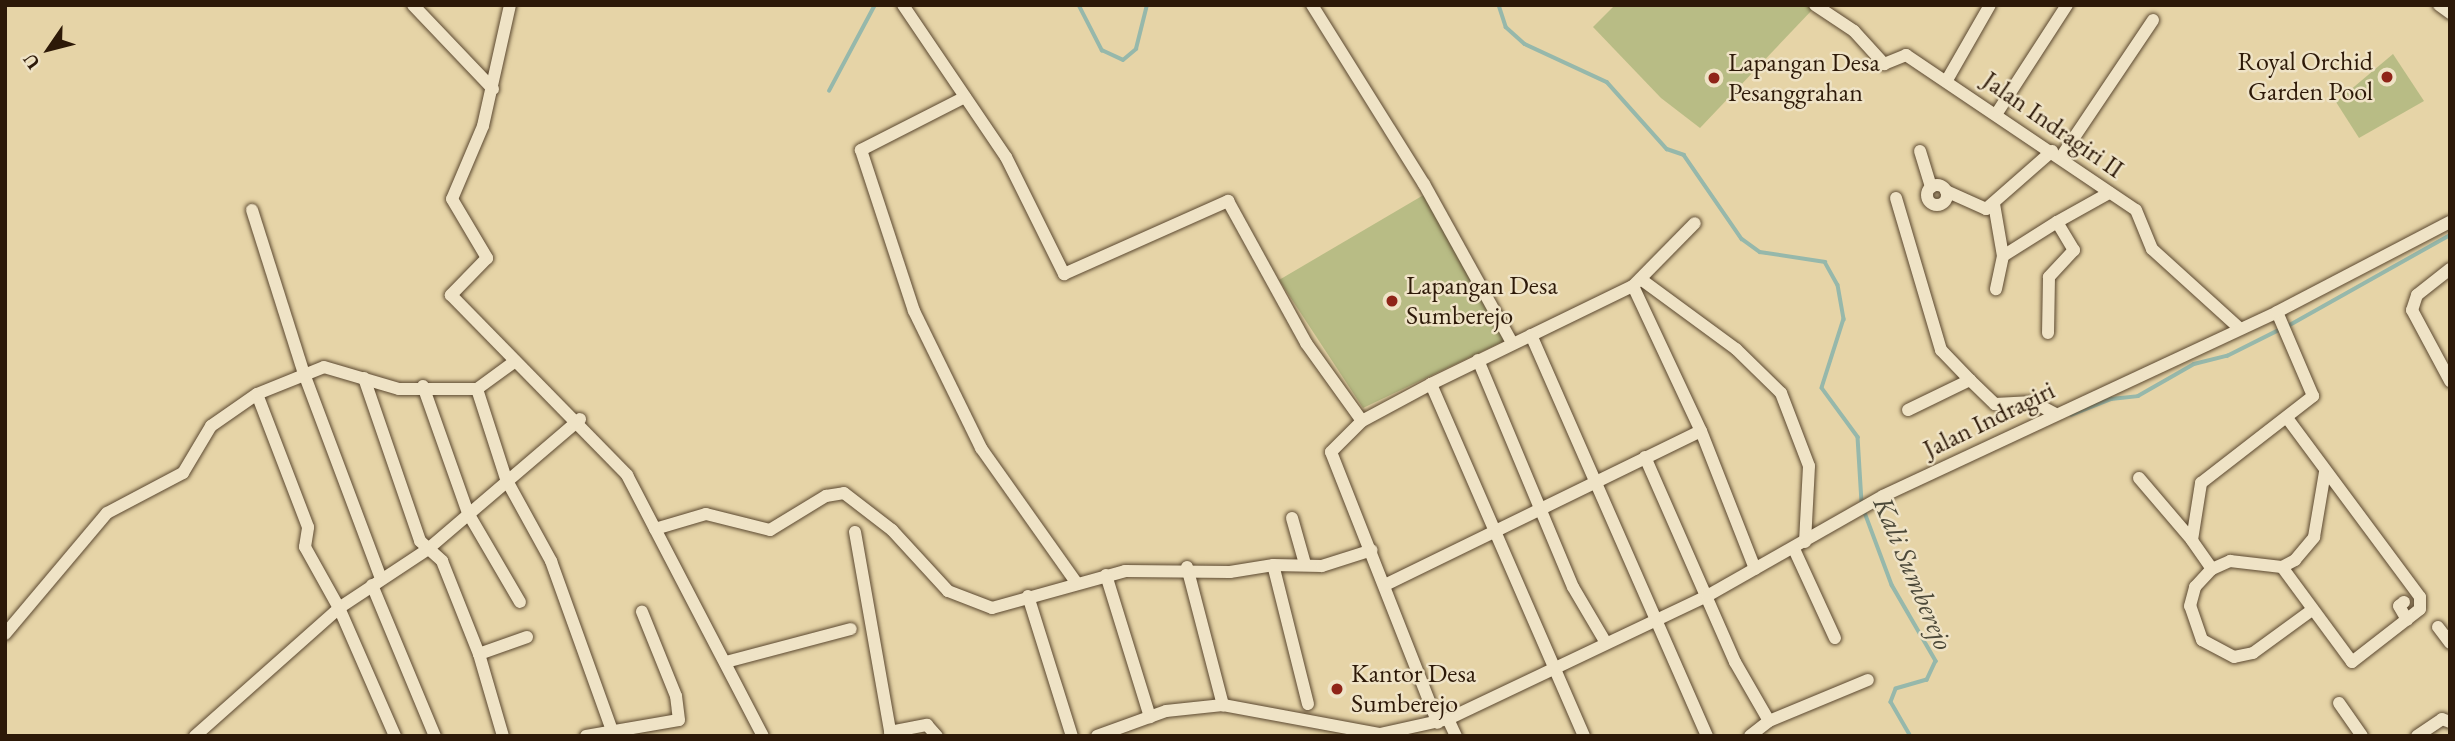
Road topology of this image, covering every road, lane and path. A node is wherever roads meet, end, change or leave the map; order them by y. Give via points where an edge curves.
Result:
1 (413, 5) edge
2 (510, 5) edge
3 (903, 5) edge
4 (1312, 5) edge
5 (1815, 5) edge
6 (1990, 5) edge
7 (2067, 5) edge
8 (2439, 5) edge
9 (2450, 13) edge
10 (2153, 20) dead end
11 (1947, 80) junction
12 (493, 89) junction
13 (965, 97) junction
14 (1997, 113) junction
15 (1920, 151) dead end
16 (2056, 154) junction
17 (2109, 193) junction
18 (1896, 198) dead end
19 (1994, 204) junction
20 (253, 209) dead end
21 (2057, 222) junction
22 (2450, 222) edge
23 (1695, 223) dead end
24 (2003, 256) junction
25 (2450, 269) edge
26 (1637, 283) junction
27 (1996, 289) dead end
28 (2279, 316) junction
29 (2239, 328) junction
30 (2048, 333) dead end
31 (1531, 335) junction
32 (1512, 344) junction
33 (1478, 360) junction
34 (514, 362) junction
35 (303, 371) junction
36 (363, 378) junction
37 (1970, 380) junction
38 (2450, 381) edge
39 (1431, 384) junction
40 (422, 386) junction
41 (477, 389) junction
42 (257, 394) junction
43 (1908, 410) dead end
44 (2054, 413) junction
45 (580, 419) junction
46 (2288, 419) junction
47 (1362, 421) junction
48 (1701, 431) junction
49 (1645, 457) junction
50 (2325, 472) junction
51 (2139, 478) dead end
52 (506, 479) junction
53 (1596, 481) junction
54 (1540, 510) junction
55 (468, 513) junction
56 (1292, 518) dead end
57 (655, 529) junction
58 (855, 532) dead end
59 (1497, 532) junction
60 (2192, 540) junction
61 (1800, 545) junction
62 (428, 549) junction
63 (1373, 550) junction
64 (1305, 564) junction
65 (1273, 565) junction
66 (2282, 566) junction
67 (1187, 567) junction
68 (1755, 569) junction
69 (2212, 569) junction
70 (1106, 576) junction
71 (377, 582) junction
72 (1076, 582) junction
73 (1387, 584) junction
74 (1028, 596) junction
75 (1707, 596) junction
76 (520, 602) dead end
77 (2404, 602) dead end
78 (339, 608) junction
79 (2312, 610) junction
80 (642, 612) dead end
81 (2407, 620) junction
82 (1653, 621) junction
83 (2438, 627) dead end
84 (851, 629) dead end
85 (5, 634) edge
86 (527, 637) dead end
87 (1835, 638) dead end
88 (1606, 643) junction
89 (2450, 643) edge
90 (479, 654) junction
91 (726, 662) junction
92 (1553, 670) junction
93 (1868, 680) dead end
94 (2339, 703) dead end
95 (1308, 704) dead end
96 (1223, 705) junction
97 (1150, 717) junction
98 (1443, 721) junction
99 (1769, 721) junction
100 (2450, 722) edge
101 (613, 733) edge
102 (891, 734) edge
103 (194, 736) edge
104 (395, 736) edge
105 (435, 736) edge
106 (503, 736) edge
107 (586, 736) edge
108 (763, 736) edge
109 (937, 736) edge
110 (1072, 736) edge
111 (1097, 736) edge
112 (1456, 736) edge
113 (1584, 736) edge
114 (1707, 736) edge
115 (1750, 736) edge
116 (2362, 736) edge
117 (2417, 736) edge

1 - 12 street
2 - 12 street
3 - 13 street
4 - 32 street via 1438,206
5 - 11 street, Jalan Indragiri II via 1854,30 1884,64 1903,54
6 - 11 street
7 - 14 street
8 - 9 street
10 - 16 street
11 - 14 street, Jalan Indragiri II
12 - 34 street via 452,199 487,262 451,289
13 - 47 street via 1011,166 1067,276 1222,200 1232,204 1266,279
13 - 72 street via 861,150 914,311 977,440
14 - 16 street, Jalan Indragiri II
15 - 19 street via 1931,187 1928,199 1935,205 1946,200 1946,191 1983,209
16 - 17 street, Jalan Indragiri II
16 - 19 street
17 - 21 street
17 - 29 street, Jalan Indragiri II via 2138,212 2157,255
18 - 37 street via 1936,338
19 - 24 street
20 - 35 street
21 - 24 street
21 - 30 street via 2074,254 2049,276
22 - 28 street, Jalan Indragiri
23 - 26 street
24 - 27 street
25 - 38 street via 2421,290 2412,310
26 - 31 street
26 - 48 street
26 - 61 street via 1737,349 1781,393 1809,466
28 - 29 street, Jalan Indragiri
28 - 46 street via 2313,396
29 - 44 street, Jalan Indragiri
31 - 32 street
31 - 53 street
32 - 33 street
33 - 39 street
33 - 54 street
34 - 41 street
34 - 45 street
35 - 36 street via 324,367
35 - 42 street
35 - 71 street
36 - 40 street via 399,389
36 - 62 street
37 - 43 street
37 - 44 street via 1995,404 2033,402
39 - 47 street
39 - 59 street
40 - 41 street
40 - 55 street
41 - 52 street
42 - 78 street via 308,527 305,547
42 - 85 street via 211,426 183,473 107,513
44 - 61 street, Jalan Indragiri via 1883,496
45 - 52 street
45 - 57 street via 627,475
46 - 50 street
46 - 60 street via 2205,478
47 - 63 street via 1331,452
48 - 49 street
48 - 68 street
49 - 53 street
49 - 75 street
50 - 66 street via 2314,537
50 - 81 street via 2420,597 2420,609
51 - 60 street
52 - 55 street
52 - 101 street via 551,561
53 - 54 street
53 - 82 street
54 - 59 street
54 - 88 street
55 - 62 street
55 - 76 street
56 - 64 street
57 - 74 street via 706,514 770,530 826,496 844,493 892,530 963,601 992,608
57 - 91 street
58 - 102 street
59 - 73 street
59 - 92 street
60 - 69 street
61 - 68 street, Jalan Indragiri
61 - 87 street
62 - 71 street
62 - 90 street via 442,561
63 - 64 street via 1322,566
63 - 73 street
64 - 65 street
65 - 67 street via 1230,572
65 - 95 street
66 - 69 street via 2235,561
66 - 79 street
67 - 70 street
67 - 96 street
68 - 75 street, Jalan Indragiri
69 - 79 street via 2195,587 2190,616 2202,640 2222,654 2253,653
70 - 72 street
70 - 97 street
71 - 78 street
71 - 105 street
72 - 74 street
73 - 98 street
74 - 110 street
75 - 82 street, Jalan Indragiri
75 - 99 street
77 - 81 street via 2399,606
78 - 103 street
78 - 104 street
79 - 81 street via 2352,662
80 - 101 street via 676,696 679,720
82 - 88 street, Jalan Indragiri
82 - 114 street
83 - 89 street
84 - 91 street
86 - 90 street
88 - 92 street, Jalan Indragiri
90 - 106 street
91 - 108 street
92 - 98 street, Jalan Indragiri
92 - 113 street
93 - 99 street
94 - 116 street
96 - 97 street, Jalan Indragiri
96 - 98 street, Jalan Indragiri via 1380,734
97 - 111 street, Jalan Indragiri
98 - 112 street
99 - 115 street
100 - 117 street via 2442,719
101 - 107 street
102 - 109 street via 927,725

